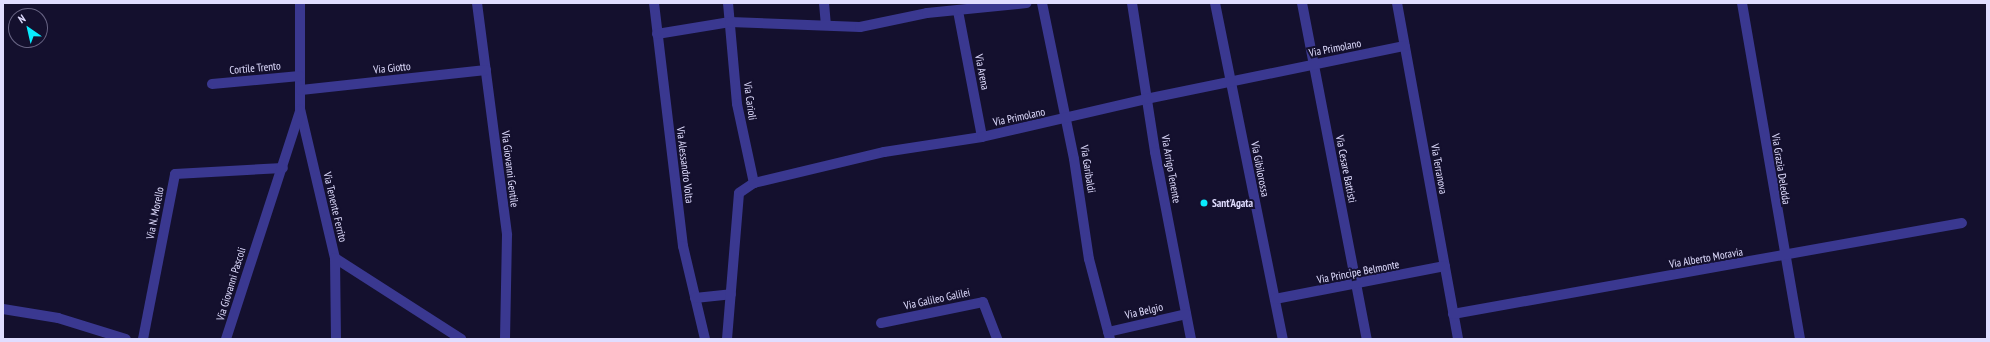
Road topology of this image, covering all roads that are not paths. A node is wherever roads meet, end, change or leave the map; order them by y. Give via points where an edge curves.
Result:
1 (300, 3) edge
2 (477, 3) edge
3 (654, 3) edge
4 (728, 3) edge
5 (824, 3) edge
6 (1028, 3) edge
7 (1042, 3) edge
8 (1132, 3) edge
9 (1215, 3) edge
10 (1302, 3) edge
11 (1397, 3) edge
12 (1742, 3) edge
13 (926, 8) edge
14 (958, 11) junction
15 (730, 22) junction
16 (826, 25) junction
17 (657, 34) junction
18 (1405, 46) junction
19 (1313, 64) junction
20 (486, 70) junction
21 (300, 76) junction
22 (1231, 81) junction
23 (212, 84) dead end
24 (301, 90) junction
25 (1146, 99) junction
26 (300, 109) junction
27 (1067, 120) junction
28 (982, 137) junction
29 (283, 168) junction
30 (754, 183) junction
31 (1962, 223) dead end
32 (259, 237) joint
33 (1784, 257) junction
34 (335, 258) junction
35 (1445, 266) junction
36 (1356, 285) junction
37 (731, 294) junction
38 (695, 298) junction
39 (1275, 299) junction
40 (3, 309) edge
41 (1186, 314) junction
42 (1453, 314) junction
43 (880, 323) dead end
44 (1109, 336) edge
45 (126, 339) edge
46 (143, 339) edge
47 (226, 339) edge
48 (336, 339) edge
49 (461, 339) edge
50 (505, 339) edge
51 (705, 339) edge
52 (727, 339) edge
53 (997, 339) edge
54 (1191, 339) edge
55 (1283, 339) edge
56 (1367, 339) edge
57 (1458, 339) edge
58 (1800, 339) edge

1 - 21 street, Via Tenente Ferrito
2 - 20 street, Via Giovanni Gentile
3 - 17 street, Via Alessandro Volta
4 - 15 street, Via Carioli
5 - 16 street
6 - 14 street
7 - 27 street, Via Garibaldi
8 - 25 street, Via Arrigo Tenente
9 - 22 street, Via Gibilorossa
10 - 19 street, Via Cesare Battisti
11 - 18 street, Via Terranova
12 - 33 street, Via Grazia Deledda
13 - 14 street
13 - 16 street via 860,27
14 - 28 street, Via Arena
15 - 16 street
15 - 17 street
15 - 30 street, Via Carioli via 737,104
17 - 38 street, Via Alessandro Volta via 683,246
18 - 19 street, Via Primolano
18 - 35 street, Via Terranova
19 - 22 street, Via Primolano
19 - 36 street, Via Cesare Battisti
20 - 24 street, Via Giotto
20 - 50 street, Via Giovanni Gentile via 507,235
21 - 23 street, Cortile Trento
21 - 24 street, Via Tenente Ferrito
22 - 25 street, Via Primolano
22 - 39 street, Via Gibilorossa
24 - 26 street, Via Tenente Ferrito
25 - 27 street, Via Primolano
25 - 41 street, Via Arrigo Tenente
26 - 29 street, Via Tenente Ferrito
26 - 34 street, Via Tenente Ferrito
27 - 28 street, Via Primolano
27 - 44 street, Via Garibaldi via 1089,259
28 - 30 street, Via Primolano via 884,152
29 - 32 street, Via Tenente Ferrito
29 - 46 street, Via N. Morello via 175,174
30 - 37 street, Via Primolano via 739,193
31 - 33 street, Via Alberto Moravia
32 - 47 street, Via Giovanni Pascoli
33 - 42 street, Via Alberto Moravia
33 - 58 street, Via Grazia Deledda
34 - 48 street
34 - 49 street, Via Tenente Ferrito
35 - 36 street, Via Principe Belmonte
35 - 42 street, Via Terranova
36 - 39 street, Via Principe Belmonte
36 - 56 street, Via Cesare Battisti
37 - 38 street
37 - 52 street
38 - 51 street, Via Alessandro Volta
39 - 55 street, Via Gibilorossa
40 - 45 street via 58,318
41 - 44 street, Via Belgio
41 - 54 street, Via Arrigo Tenente
42 - 57 street, Via Terranova
43 - 53 street, Via Galileo Galilei via 983,302

